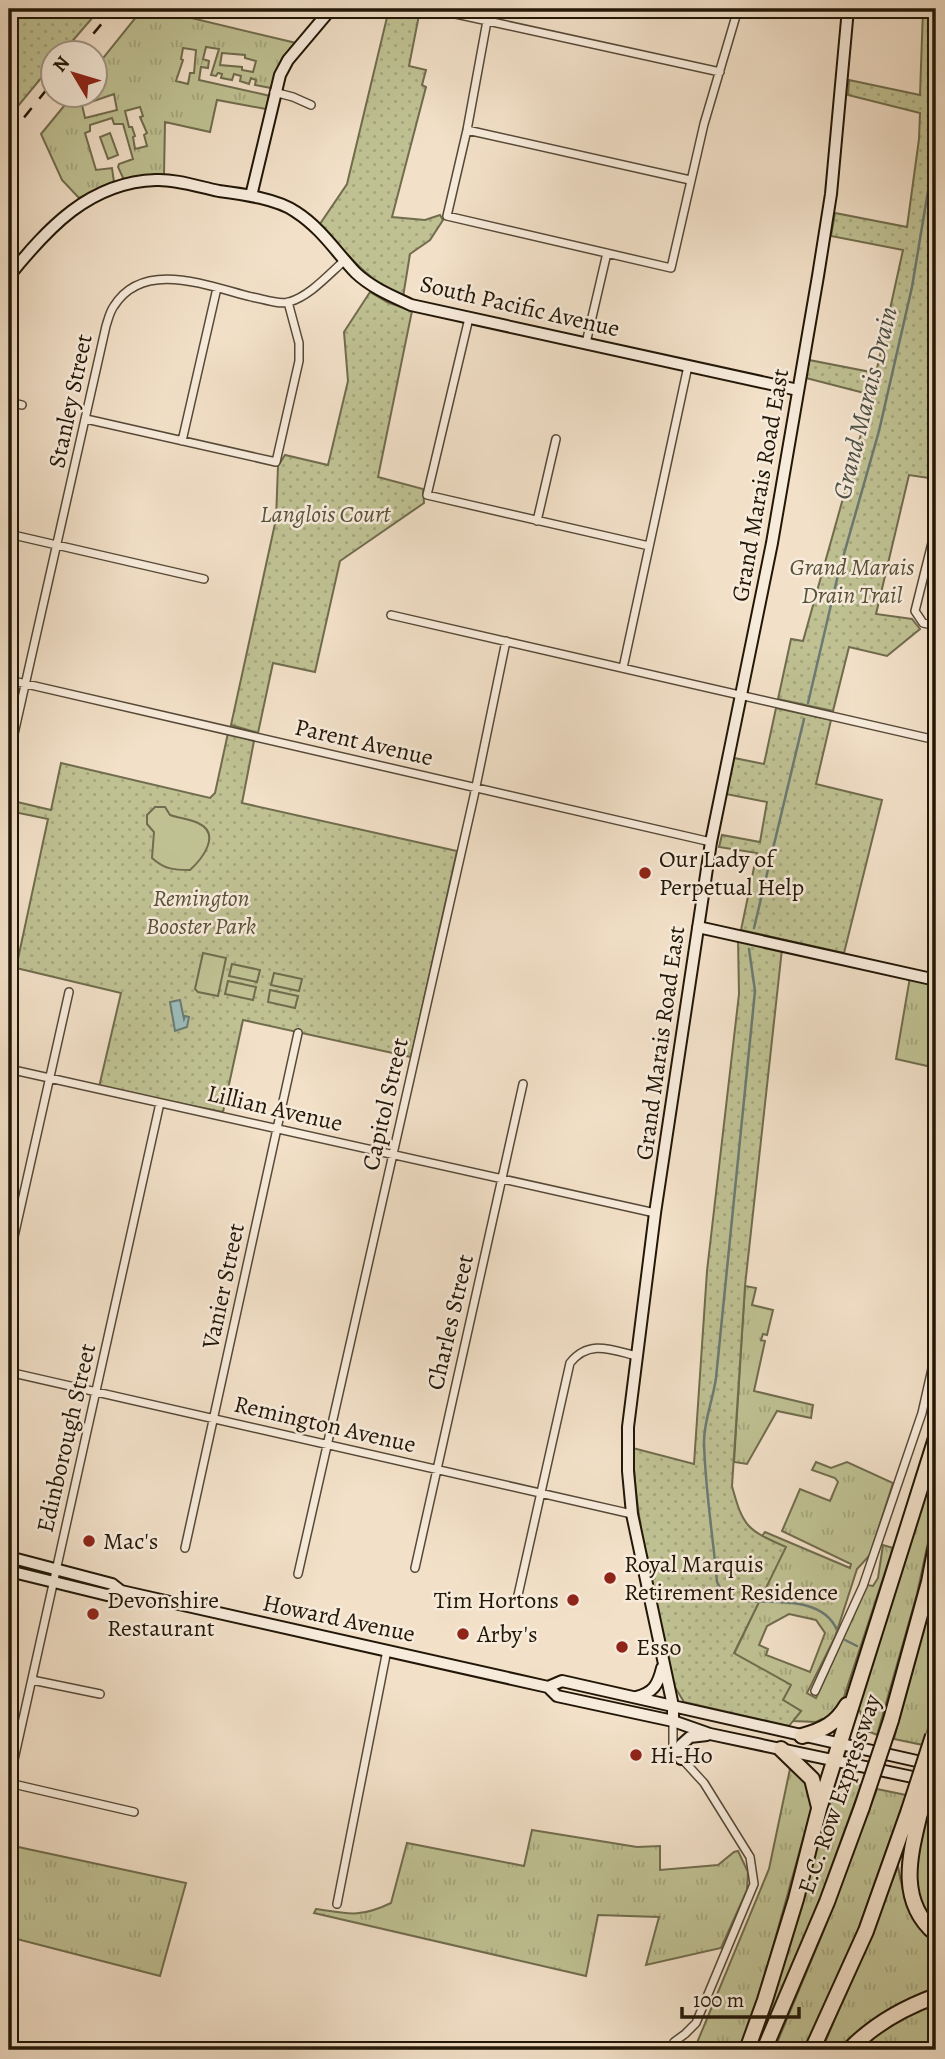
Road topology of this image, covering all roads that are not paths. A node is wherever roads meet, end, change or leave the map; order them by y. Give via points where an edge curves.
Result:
1 (331, 9) edge
2 (433, 9) edge
3 (738, 9) edge
4 (848, 9) edge
5 (487, 20) junction
6 (720, 72) junction
7 (274, 92) junction
8 (311, 105) dead end
9 (467, 130) junction
10 (690, 180) junction
11 (251, 196) junction
12 (607, 253) junction
13 (345, 260) junction
14 (9, 276) edge
15 (217, 289) junction
16 (288, 302) junction
17 (469, 318) junction
18 (586, 343) junction
19 (688, 366) junction
20 (798, 390) junction
21 (9, 402) edge
22 (22, 405) dead end
23 (86, 419) junction
24 (556, 439) dead end
25 (182, 441) junction
26 (537, 521) junction
27 (936, 527) edge
28 (9, 534) edge
29 (57, 545) junction
30 (649, 546) junction
31 (204, 579) dead end
32 (391, 615) dead end
33 (936, 626) edge
34 (506, 641) junction
35 (623, 668) junction
36 (9, 680) edge
37 (25, 684) junction
38 (743, 695) junction
39 (936, 740) edge
40 (9, 756) edge
41 (474, 787) junction
42 (711, 842) junction
43 (698, 927) junction
44 (936, 979) edge
45 (69, 992) dead end
46 (298, 1033) dead end
47 (9, 1069) edge
48 (48, 1077) junction
49 (523, 1084) dead end
50 (160, 1102) junction
51 (277, 1129) junction
52 (393, 1154) junction
53 (502, 1179) junction
54 (656, 1213) junction
55 (9, 1259) edge
56 (936, 1351) edge
57 (637, 1356) junction
58 (9, 1371) edge
59 (96, 1391) junction
60 (214, 1418) junction
61 (936, 1438) edge
62 (328, 1444) junction
63 (437, 1469) junction
64 (541, 1493) junction
65 (632, 1514) junction
66 (936, 1546) edge
67 (186, 1548) dead end
68 (9, 1557) edge
69 (57, 1569) junction
70 (415, 1569) dead end
71 (9, 1571) edge
72 (298, 1574) dead end
73 (53, 1582) junction
74 (121, 1591) junction
75 (518, 1595) dead end
76 (387, 1650) junction
77 (663, 1665) junction
78 (32, 1680) junction
79 (548, 1686) junction
80 (856, 1688) junction
81 (815, 1691) dead end
82 (100, 1694) dead end
83 (634, 1697) junction
84 (673, 1706) junction
85 (673, 1721) junction
86 (935, 1732) edge
87 (710, 1734) junction
88 (802, 1736) junction
89 (840, 1744) junction
90 (781, 1749) junction
91 (936, 1756) edge
92 (681, 1759) junction
93 (834, 1761) junction
94 (936, 1766) edge
95 (936, 1782) edge
96 (9, 1783) edge
97 (819, 1809) junction
98 (914, 1811) junction
99 (134, 1812) dead end
100 (337, 1904) dead end
101 (936, 1934) edge
102 (936, 1996) edge
103 (674, 2042) dead end
104 (747, 2050) edge
105 (764, 2050) edge
106 (812, 2050) edge
107 (849, 2050) edge

1 - 7 street via 288,60
2 - 5 street
3 - 6 street
4 - 20 street, Grand Marais Road East via 831,194
5 - 6 street
5 - 9 street
6 - 10 street
7 - 8 street
7 - 11 street
9 - 10 street
9 - 12 street via 447,216
10 - 12 street via 671,268
11 - 13 street, South Pacific Avenue via 295,210 322,232
11 - 14 street, South Pacific Avenue via 157,180 120,186 75,207 41,237
12 - 18 street
13 - 16 street
13 - 17 street, South Pacific Avenue via 378,290 411,305
15 - 16 street, Stanley Street
15 - 23 street, Stanley Street via 177,279 149,279 129,289 113,306 106,326
15 - 25 street
16 - 25 street via 299,362 276,462
17 - 18 street, South Pacific Avenue
17 - 26 street via 427,495
18 - 19 street, South Pacific Avenue
19 - 20 street, South Pacific Avenue
19 - 30 street
20 - 38 street, Grand Marais Road East
21 - 22 street
23 - 25 street
23 - 29 street, Stanley Street
24 - 26 street
26 - 30 street
27 - 33 street via 915,611 923,623
28 - 29 street
29 - 31 street
29 - 37 street, Stanley Street
30 - 35 street
32 - 34 street
34 - 35 street
34 - 41 street, Capitol Street
35 - 38 street
36 - 37 street, Parent Avenue
37 - 40 street, Stanley Street
37 - 41 street, Parent Avenue
38 - 39 street
38 - 42 street, Grand Marais Road East
41 - 42 street, Parent Avenue
41 - 52 street, Capitol Street
42 - 43 street, Grand Marais Road East
43 - 44 street
43 - 54 street, Grand Marais Road East
45 - 48 street
46 - 51 street, Vanier Street
47 - 48 street, Lillian Avenue
48 - 50 street, Lillian Avenue
48 - 55 street
49 - 53 street, Charles Street
50 - 51 street, Lillian Avenue
50 - 59 street, Edinborough Street
51 - 52 street, Lillian Avenue
51 - 60 street, Vanier Street
52 - 53 street, Lillian Avenue
52 - 62 street, Capitol Street
53 - 54 street, Lillian Avenue
53 - 63 street, Charles Street
54 - 57 street, Grand Marais Road East
56 - 81 street via 922,1413 863,1586
57 - 64 street via 589,1348 570,1363
57 - 65 street, Grand Marais Road East via 628,1427
58 - 59 street, Remington Avenue
59 - 60 street, Remington Avenue
59 - 69 street, Edinborough Street
60 - 62 street, Remington Avenue
60 - 67 street, Vanier Street
61 - 80 highway
62 - 63 street, Remington Avenue
62 - 72 street, Capitol Street
63 - 64 street, Remington Avenue
63 - 70 street, Charles Street
64 - 65 street, Remington Avenue
64 - 75 street
65 - 77 street, Grand Marais Road East
66 - 105 highway, E.C. Row Expressway, bridge via 891,1720 862,1807
68 - 69 street, Howard Avenue
69 - 73 street, Edinborough Street
69 - 74 street, Howard Avenue via 112,1584
71 - 73 street, Howard Avenue
73 - 74 street, Howard Avenue via 107,1595
73 - 78 street, Edinborough Street
74 - 76 street, Howard Avenue
76 - 79 street, Howard Avenue
76 - 100 street
77 - 83 street via 659,1682 650,1693
77 - 84 street, Grand Marais Road East
78 - 82 street
78 - 96 street, Edinborough Street
79 - 83 street, Howard Avenue via 562,1681
79 - 85 street, Howard Avenue via 557,1696
80 - 88 highway via 839,1718 823,1730
80 - 89 highway
83 - 84 street, Howard Avenue
84 - 85 street, Grand Marais Road East
84 - 88 street, Howard Avenue
85 - 87 street, Howard Avenue
85 - 92 street, Grand Marais Road East via 673,1749
86 - 98 highway, bridge
87 - 90 street, Howard Avenue
87 - 92 street via 690,1737 681,1745
88 - 89 street, Howard Avenue
89 - 93 highway
89 - 94 street, Howard Avenue
90 - 93 street, Howard Avenue
90 - 97 highway via 812,1779
91 - 98 highway, bridge
92 - 103 street, Grand Marais Road East via 704,1783 750,1857 754,1884 696,2023
93 - 95 street, Howard Avenue
93 - 97 highway
96 - 99 street
97 - 104 highway via 796,1899
98 - 101 highway via 908,1882 917,1910
98 - 106 highway
102 - 107 highway via 907,2006

